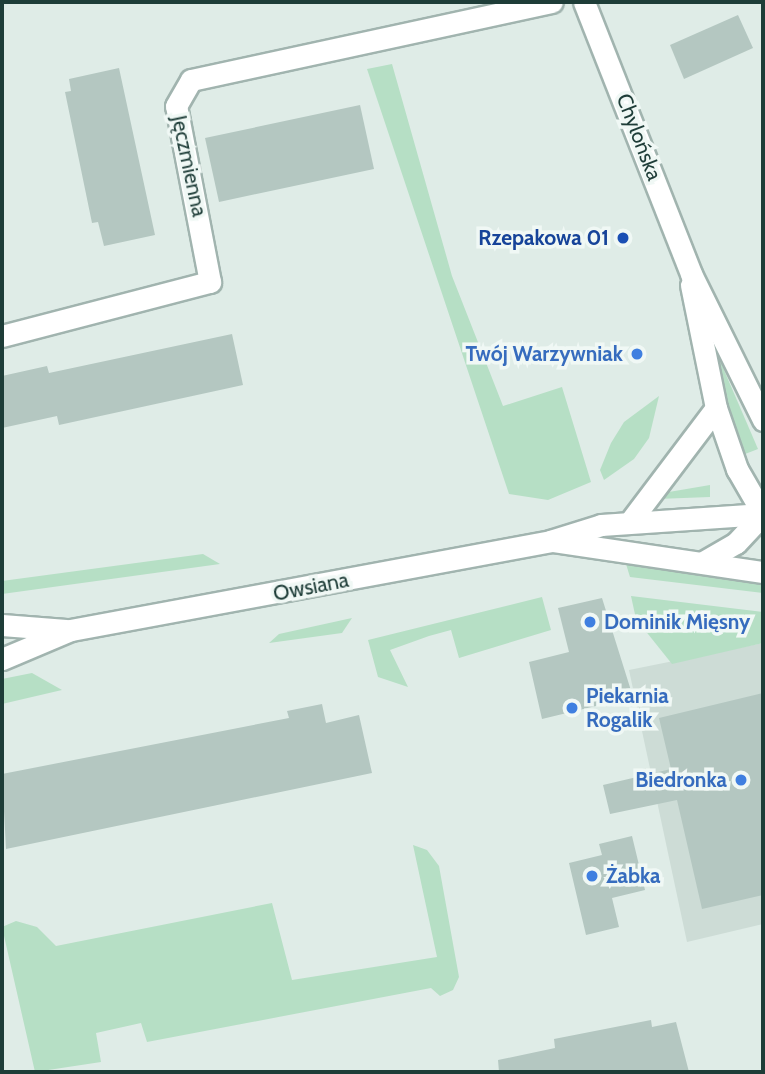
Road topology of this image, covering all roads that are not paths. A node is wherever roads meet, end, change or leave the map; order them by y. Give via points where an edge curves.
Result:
1 (552, 2) edge
2 (584, 2) edge
3 (691, 274) junction
4 (2, 336) edge
5 (716, 408) junction
6 (763, 420) edge
7 (763, 514) edge
8 (632, 519) junction
9 (550, 541) junction
10 (703, 562) junction
11 (763, 572) edge
12 (2, 625) edge
13 (71, 630) junction
14 (2, 659) edge

1 - 4 street, Jęczmienna via 191,80 176,106 210,282
2 - 3 street, Chylońska
3 - 5 street, Chylońska via 691,306
3 - 6 street, Chylońska
5 - 7 street, Chylońska via 737,469
5 - 8 street
7 - 8 street, Owsiana
7 - 10 street via 736,543
8 - 9 street, Owsiana
9 - 10 street, Owsiana
9 - 13 street, Owsiana
10 - 11 street
12 - 13 street, Owsiana
13 - 14 street, Owsiana

